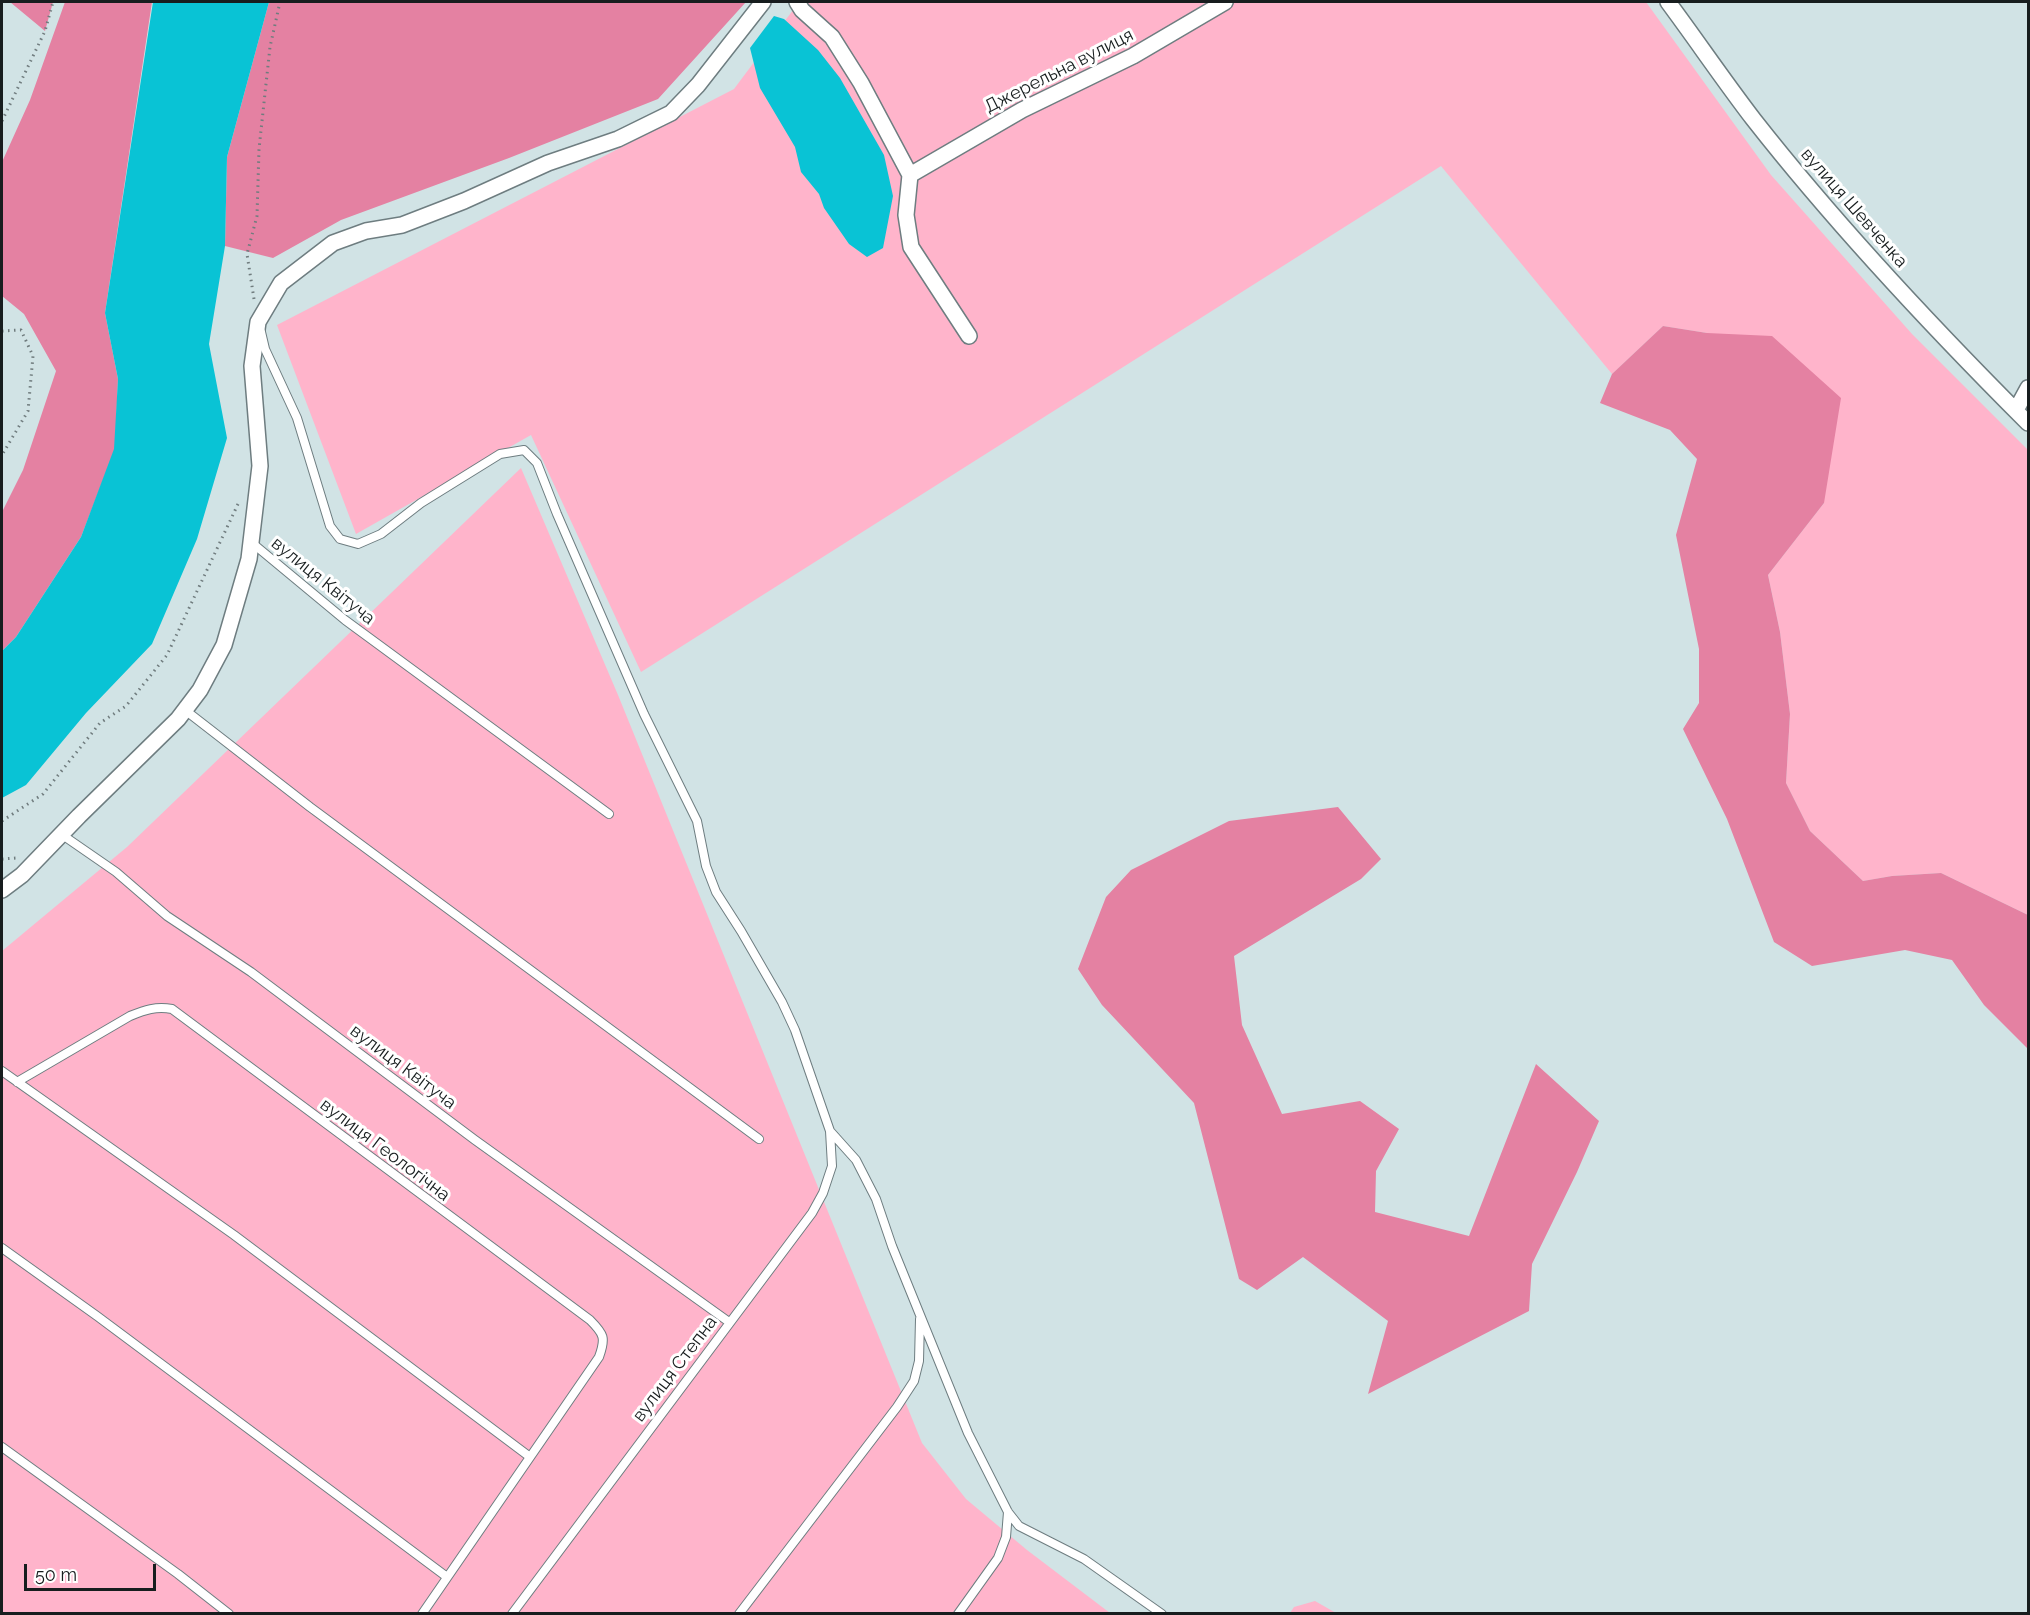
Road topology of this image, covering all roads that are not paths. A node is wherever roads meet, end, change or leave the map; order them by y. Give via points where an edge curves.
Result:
1 (763, 2) edge
2 (797, 2) edge
3 (1225, 2) edge
4 (1668, 2) edge
5 (910, 175) junction
6 (258, 322) junction
7 (969, 336) dead end
8 (2028, 388) edge
9 (2016, 410) junction
10 (2028, 423) edge
11 (251, 542) junction
12 (185, 710) junction
13 (609, 814) dead end
14 (61, 834) junction
15 (2, 890) edge
16 (2, 1071) edge
17 (17, 1082) junction
18 (830, 1131) junction
19 (759, 1139) dead end
20 (2, 1248) edge
21 (920, 1314) junction
22 (729, 1322) junction
23 (2, 1447) edge
24 (530, 1457) junction
25 (1008, 1512) junction
26 (447, 1577) junction
27 (229, 1614) edge
28 (422, 1614) edge
29 (512, 1614) edge
30 (739, 1614) edge
31 (958, 1614) edge
32 (1162, 1614) edge

1 - 6 street via 704,78 671,112 618,139 548,163 464,201 402,225 366,231 333,243 281,283
2 - 5 street via 832,37
3 - 5 street, Джерельна вулиця via 1133,56 1022,110
4 - 9 street, вулиця Шевченка via 1753,118 1877,267
5 - 7 street via 906,215 911,247
6 - 11 street via 252,366 260,465
6 - 18 lane via 265,349 297,418 330,526 340,539 358,544 381,534 421,503 500,454 524,450 537,463 644,714 697,821 716,892 795,1029
8 - 9 street
9 - 10 street, вулиця Шевченка
11 - 12 street via 224,645
11 - 13 lane, вулиця Квітуча via 345,620
12 - 14 street
12 - 19 lane
14 - 15 street
14 - 22 lane, вулиця Квітуча via 116,872 167,916 251,972 475,1140
16 - 17 lane
17 - 24 lane via 234,1235
17 - 24 lane, вулиця Геологічна via 129,1016 149,1008 172,1009 598,1328 603,1346 598,1357
18 - 21 lane via 856,1160 876,1199
18 - 22 lane, вулиця Степна via 832,1166 823,1193
20 - 26 lane
21 - 25 lane via 968,1432
21 - 30 lane via 919,1361 914,1380
22 - 29 lane, вулиця Степна
23 - 27 lane
24 - 26 lane, вулиця Геологічна
25 - 31 lane via 1006,1537 998,1558
25 - 32 lane via 1020,1526 1084,1559
26 - 28 lane, вулиця Геологічна

